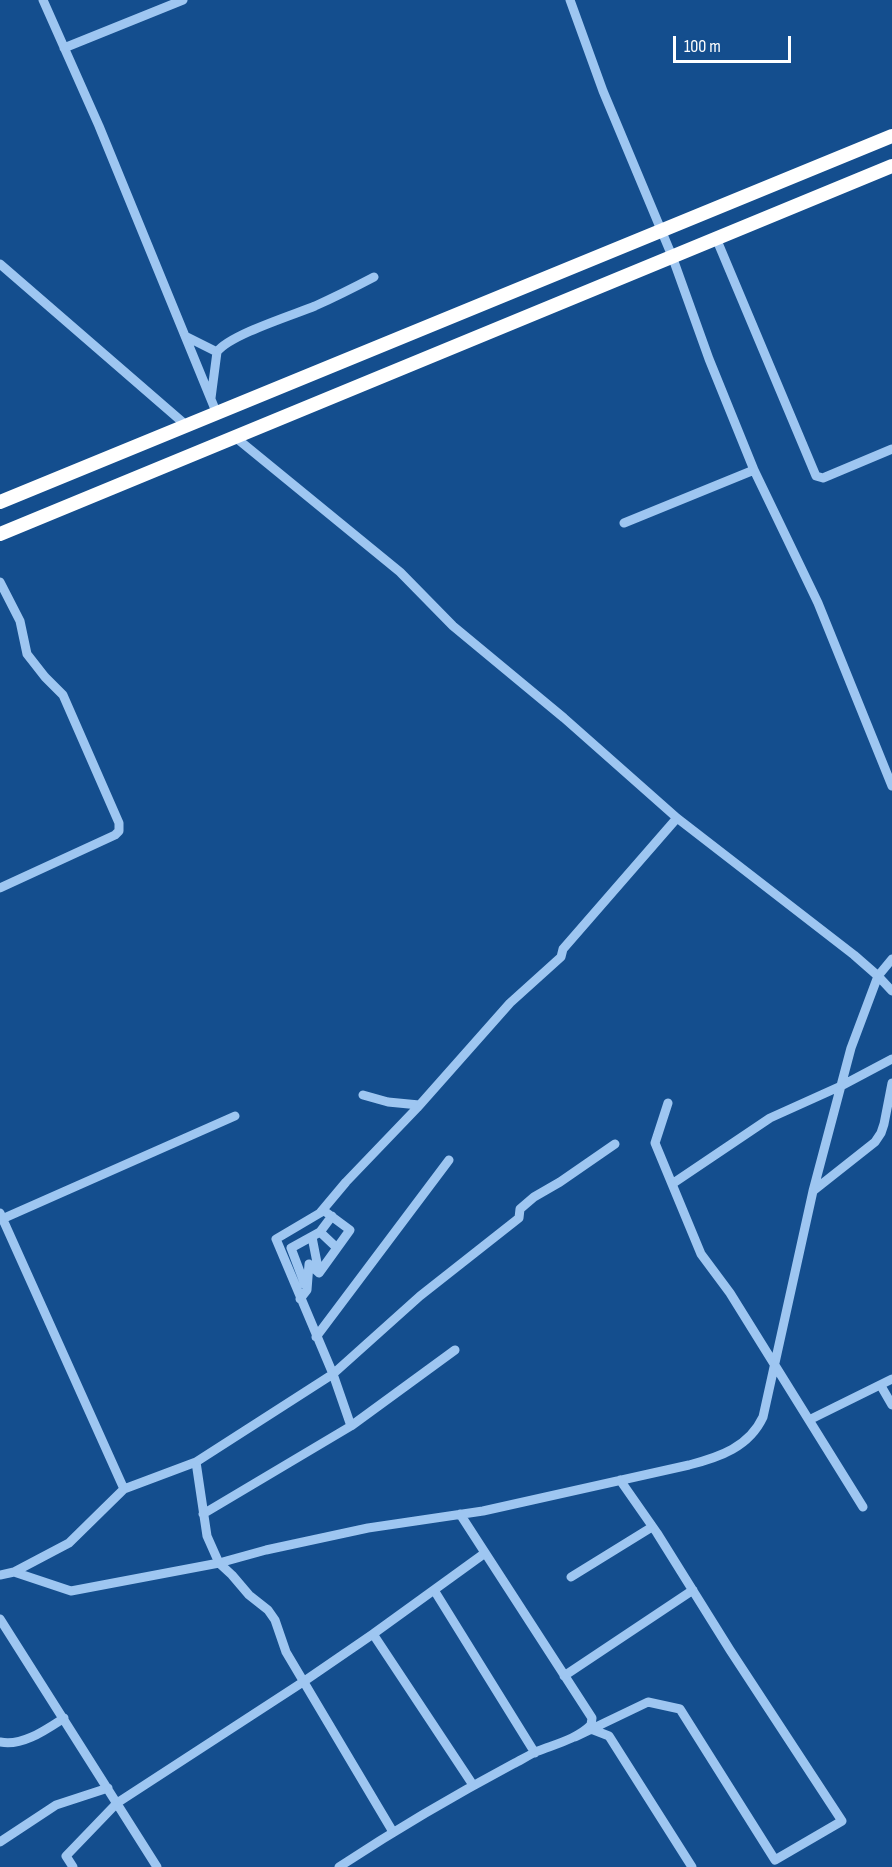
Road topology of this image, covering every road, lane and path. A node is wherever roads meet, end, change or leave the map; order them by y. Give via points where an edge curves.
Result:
1 (42, 0) edge
2 (183, 0) edge
3 (570, 0) edge
4 (64, 48) junction
5 (892, 136) edge
6 (892, 166) edge
7 (661, 232) junction
8 (717, 238) junction
9 (672, 256) junction
10 (0, 264) edge
11 (374, 277) dead end
12 (186, 336) junction
13 (217, 352) junction
14 (211, 398) junction
15 (217, 414) junction
16 (188, 426) junction
17 (235, 437) junction
18 (892, 449) edge
19 (754, 470) junction
20 (0, 502) edge
21 (624, 523) dead end
22 (0, 534) edge
23 (0, 582) edge
24 (892, 786) edge
25 (677, 818) junction
26 (0, 888) edge
27 (892, 959) edge
28 (878, 976) junction
29 (892, 992) edge
30 (892, 1059) edge
31 (892, 1083) edge
32 (841, 1086) junction
33 (363, 1095) dead end
34 (668, 1104) dead end
35 (419, 1105) junction
36 (235, 1116) dead end
37 (615, 1144) dead end
38 (449, 1160) dead end
39 (672, 1184) junction
40 (813, 1191) junction
41 (323, 1210) junction
42 (332, 1216) junction
43 (1, 1218) edge
44 (316, 1234) junction
45 (337, 1248) junction
46 (319, 1273) junction
47 (307, 1290) junction
48 (300, 1299) junction
49 (316, 1337) junction
50 (455, 1350) dead end
51 (775, 1366) junction
52 (333, 1374) junction
53 (892, 1379) edge
54 (880, 1386) junction
55 (892, 1405) edge
56 (809, 1420) junction
57 (351, 1426) junction
58 (196, 1462) junction
59 (620, 1480) junction
60 (124, 1489) junction
61 (863, 1507) dead end
62 (203, 1514) junction
63 (460, 1514) junction
64 (652, 1527) junction
65 (485, 1553) junction
66 (219, 1563) junction
67 (14, 1572) junction
68 (0, 1575) edge
69 (571, 1577) dead end
70 (434, 1590) junction
71 (693, 1590) junction
72 (0, 1619) edge
73 (373, 1634) junction
74 (564, 1676) junction
75 (303, 1682) junction
76 (64, 1718) junction
77 (591, 1729) junction
78 (575, 1737) junction
79 (0, 1742) edge
80 (535, 1753) junction
81 (472, 1785) junction
82 (108, 1788) junction
83 (117, 1803) junction
84 (393, 1832) junction
85 (0, 1842) edge
86 (73, 1867) edge
87 (158, 1867) edge
88 (339, 1867) edge
89 (692, 1867) edge

1 - 4 street
2 - 4 street
3 - 7 street
4 - 12 street
5 - 7 highway
6 - 8 highway
7 - 9 street
7 - 15 highway
8 - 9 highway
8 - 18 street via 816,476 823,478
9 - 17 highway
9 - 19 street
10 - 16 street
11 - 13 street via 235,338
12 - 13 street
12 - 14 street
13 - 14 street
14 - 15 street
15 - 16 highway
16 - 20 highway
17 - 22 highway
17 - 25 street via 400,572 453,626
19 - 21 street
19 - 24 street via 818,603
23 - 26 street via 20,621 27,654 63,695 119,823 115,836
25 - 28 street
25 - 35 street via 562,949 561,957 510,1003
27 - 28 street
28 - 29 street
28 - 32 street
30 - 32 street
31 - 40 street via 881,1133 875,1142
32 - 39 street via 770,1118
32 - 40 street
33 - 35 street
34 - 39 street via 655,1143
35 - 41 street
36 - 43 street
37 - 52 street via 534,1197 520,1209 519,1218 420,1296
38 - 49 street
39 - 51 street via 701,1254
40 - 51 street
41 - 42 street
41 - 48 street via 276,1239
42 - 44 street
42 - 45 street via 350,1230
43 - 60 street
44 - 45 street
44 - 46 street
44 - 47 street via 291,1248
45 - 46 street
46 - 47 street via 309,1264
47 - 48 street
48 - 49 street
49 - 52 street
50 - 57 street
51 - 56 street
51 - 59 street via 763,1417 738,1447 716,1458
52 - 57 street
52 - 58 street
53 - 54 street
54 - 55 street
54 - 56 street
56 - 61 street
57 - 62 street
58 - 60 street
58 - 62 street
59 - 63 street
59 - 64 street
60 - 67 street via 69,1543
62 - 66 street via 207,1536
63 - 65 street
63 - 66 street via 368,1528
64 - 69 street
64 - 71 street
65 - 70 street
65 - 74 street
66 - 67 street via 71,1592
66 - 75 street via 268,1610
67 - 68 street
70 - 73 street
70 - 80 street
71 - 74 street
71 - 77 street via 842,1821 775,1860 680,1709 648,1701
72 - 76 street
73 - 75 street
73 - 81 street
74 - 78 street via 592,1718 591,1725
75 - 83 street
75 - 84 street
76 - 79 street via 41,1733 14,1743
76 - 82 street
77 - 78 street
77 - 89 street via 609,1736
78 - 80 street
80 - 81 street
81 - 84 street
82 - 83 street
82 - 85 street via 56,1805
83 - 86 street via 66,1856
83 - 87 street
84 - 88 street

